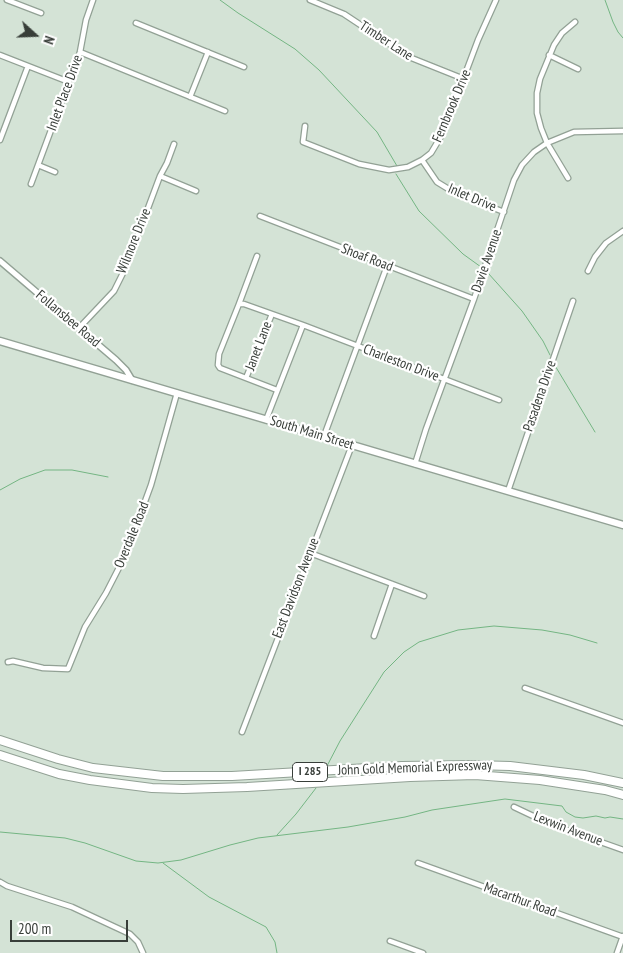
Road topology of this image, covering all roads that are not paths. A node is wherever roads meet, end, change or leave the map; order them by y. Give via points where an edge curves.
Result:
1 (7, 0) edge
2 (93, 0) edge
3 (310, 0) edge
4 (496, 0) edge
5 (41, 14) dead end
6 (575, 22) dead end
7 (136, 23) dead end
8 (80, 52) junction
9 (208, 52) junction
10 (0, 54) edge
11 (549, 55) junction
12 (28, 66) junction
13 (244, 67) dead end
14 (578, 69) dead end
15 (464, 79) junction
16 (69, 82) junction
17 (190, 97) junction
18 (224, 111) dead end
19 (305, 126) dead end
20 (623, 131) edge
21 (0, 140) edge
22 (547, 143) junction
23 (174, 144) dead end
24 (422, 160) junction
25 (38, 165) junction
26 (55, 172) dead end
27 (160, 176) junction
28 (568, 178) dead end
29 (31, 184) dead end
30 (196, 191) dead end
31 (504, 212) junction
32 (260, 216) dead end
33 (623, 231) edge
34 (257, 256) dead end
35 (0, 261) edge
36 (387, 266) junction
37 (588, 271) dead end
38 (474, 299) junction
39 (574, 301) dead end
40 (239, 304) junction
41 (272, 314) junction
42 (303, 325) junction
43 (79, 328) junction
44 (0, 341) edge
45 (357, 346) junction
46 (246, 378) junction
47 (444, 379) junction
48 (132, 380) junction
49 (277, 390) junction
50 (178, 393) junction
51 (499, 400) dead end
52 (266, 420) junction
53 (324, 436) junction
54 (352, 445) junction
55 (415, 464) junction
56 (508, 491) junction
57 (623, 525) edge
58 (310, 552) junction
59 (392, 584) junction
60 (424, 596) dead end
61 (374, 636) dead end
62 (8, 662) dead end
63 (525, 688) dead end
64 (623, 723) edge
65 (242, 732) dead end
66 (0, 740) edge
67 (0, 755) edge
68 (623, 783) edge
69 (623, 795) edge
70 (514, 808) dead end
71 (623, 850) edge
72 (418, 863) dead end
73 (0, 882) edge
74 (623, 936) edge
75 (390, 942) dead end
76 (143, 953) edge
77 (423, 953) edge
78 (617, 953) edge

1 - 5 street
2 - 8 street, Inlet Place Drive
3 - 15 street, Timber Lane via 344,14 409,57
4 - 15 street, Fernbrook Drive
6 - 11 street via 562,33
7 - 9 street
8 - 16 street, Inlet Place Drive
8 - 17 street
9 - 13 street
9 - 17 street
10 - 12 street
11 - 14 street
11 - 22 street via 537,93 539,121
12 - 16 street
12 - 21 street
15 - 24 street, Fernbrook Drive via 443,133
16 - 25 street, Inlet Place Drive
17 - 18 street
19 - 24 street, Fernbrook Drive via 303,142 359,164 389,170 401,169
20 - 22 street, Davie Avenue via 574,132
22 - 28 street
22 - 31 street, Davie Avenue via 522,165
23 - 27 street, Wilmore Drive
24 - 31 street, Inlet Drive via 437,182 455,193
25 - 26 street
25 - 29 street, Inlet Place Drive
27 - 30 street
27 - 43 street, Wilmore Drive via 114,291
31 - 38 street, Davie Avenue
32 - 36 street, Shoaf Road
33 - 37 street via 606,243
34 - 40 street
35 - 43 street, Follansbee Road
36 - 38 street, Shoaf Road
36 - 45 street
38 - 47 street, Davie Avenue
39 - 56 street, Pasadena Drive
40 - 41 street, Charleston Drive
40 - 46 street via 217,362 220,368
41 - 42 street, Charleston Drive
41 - 46 street, Janet Lane
42 - 45 street, Charleston Drive
42 - 49 street
43 - 48 street, Follansbee Road via 123,366
44 - 48 main road, South Main Street
45 - 47 street, Charleston Drive
45 - 53 street
46 - 49 street
47 - 51 street, Charleston Drive
47 - 55 street, Davie Avenue
48 - 50 main road, South Main Street
49 - 52 street
50 - 52 main road, South Main Street
50 - 62 street, Overdale Road via 132,539 106,593 85,627 68,669
52 - 53 main road, South Main Street
53 - 54 main road, South Main Street
54 - 55 main road, South Main Street
54 - 58 street, East Davidson Avenue
55 - 56 main road, South Main Street
56 - 57 main road, South Main Street
58 - 59 street
58 - 65 street, East Davidson Avenue
59 - 60 street
59 - 61 street
63 - 64 street
66 - 68 highway, John Gold Memorial Expressway / I 285 via 93,768 163,776 473,765 510,766
67 - 69 highway, John Gold Memorial Expressway / I 285 via 59,774 152,788 475,775 540,780
70 - 71 street, Lexwin Avenue
72 - 74 street, Macarthur Road
73 - 76 street via 60,903 130,934
74 - 78 street
75 - 77 street

